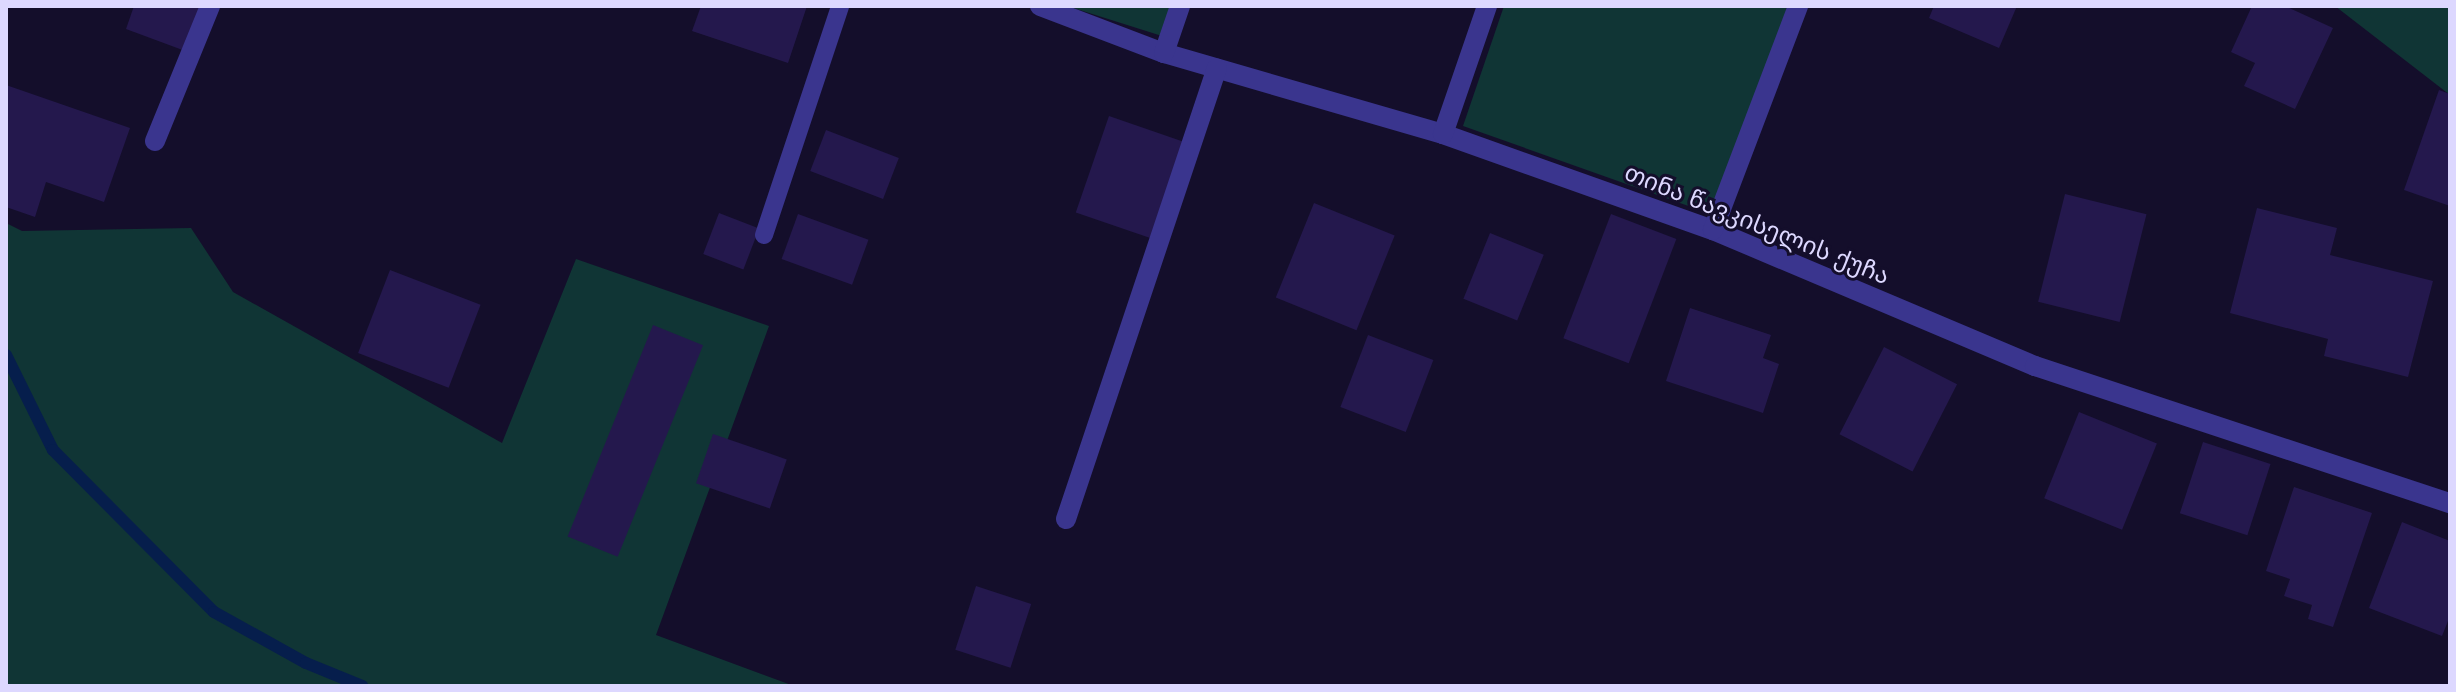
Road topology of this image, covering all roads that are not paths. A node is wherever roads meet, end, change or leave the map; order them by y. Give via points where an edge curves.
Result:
1 (210, 6) edge
2 (840, 6) edge
3 (1040, 6) edge
4 (1180, 6) edge
5 (1487, 6) edge
6 (1798, 6) edge
7 (1164, 53) junction
8 (1217, 69) junction
9 (1443, 134) junction
10 (155, 141) dead end
11 (1713, 230) junction
12 (764, 235) dead end
13 (2450, 503) edge
14 (1066, 519) dead end

1 - 10 street
2 - 12 lane
3 - 7 street, თინა წავკისელის ქუჩა
4 - 7 street
5 - 9 street
6 - 11 street
7 - 8 street, თინა წავკისელის ქუჩა
8 - 9 street, თინა წავკისელის ქუჩა
8 - 14 street
9 - 11 street, თინა წავკისელის ქუჩა
11 - 13 street, თინა წავკისელის ქუჩა via 2035,366

